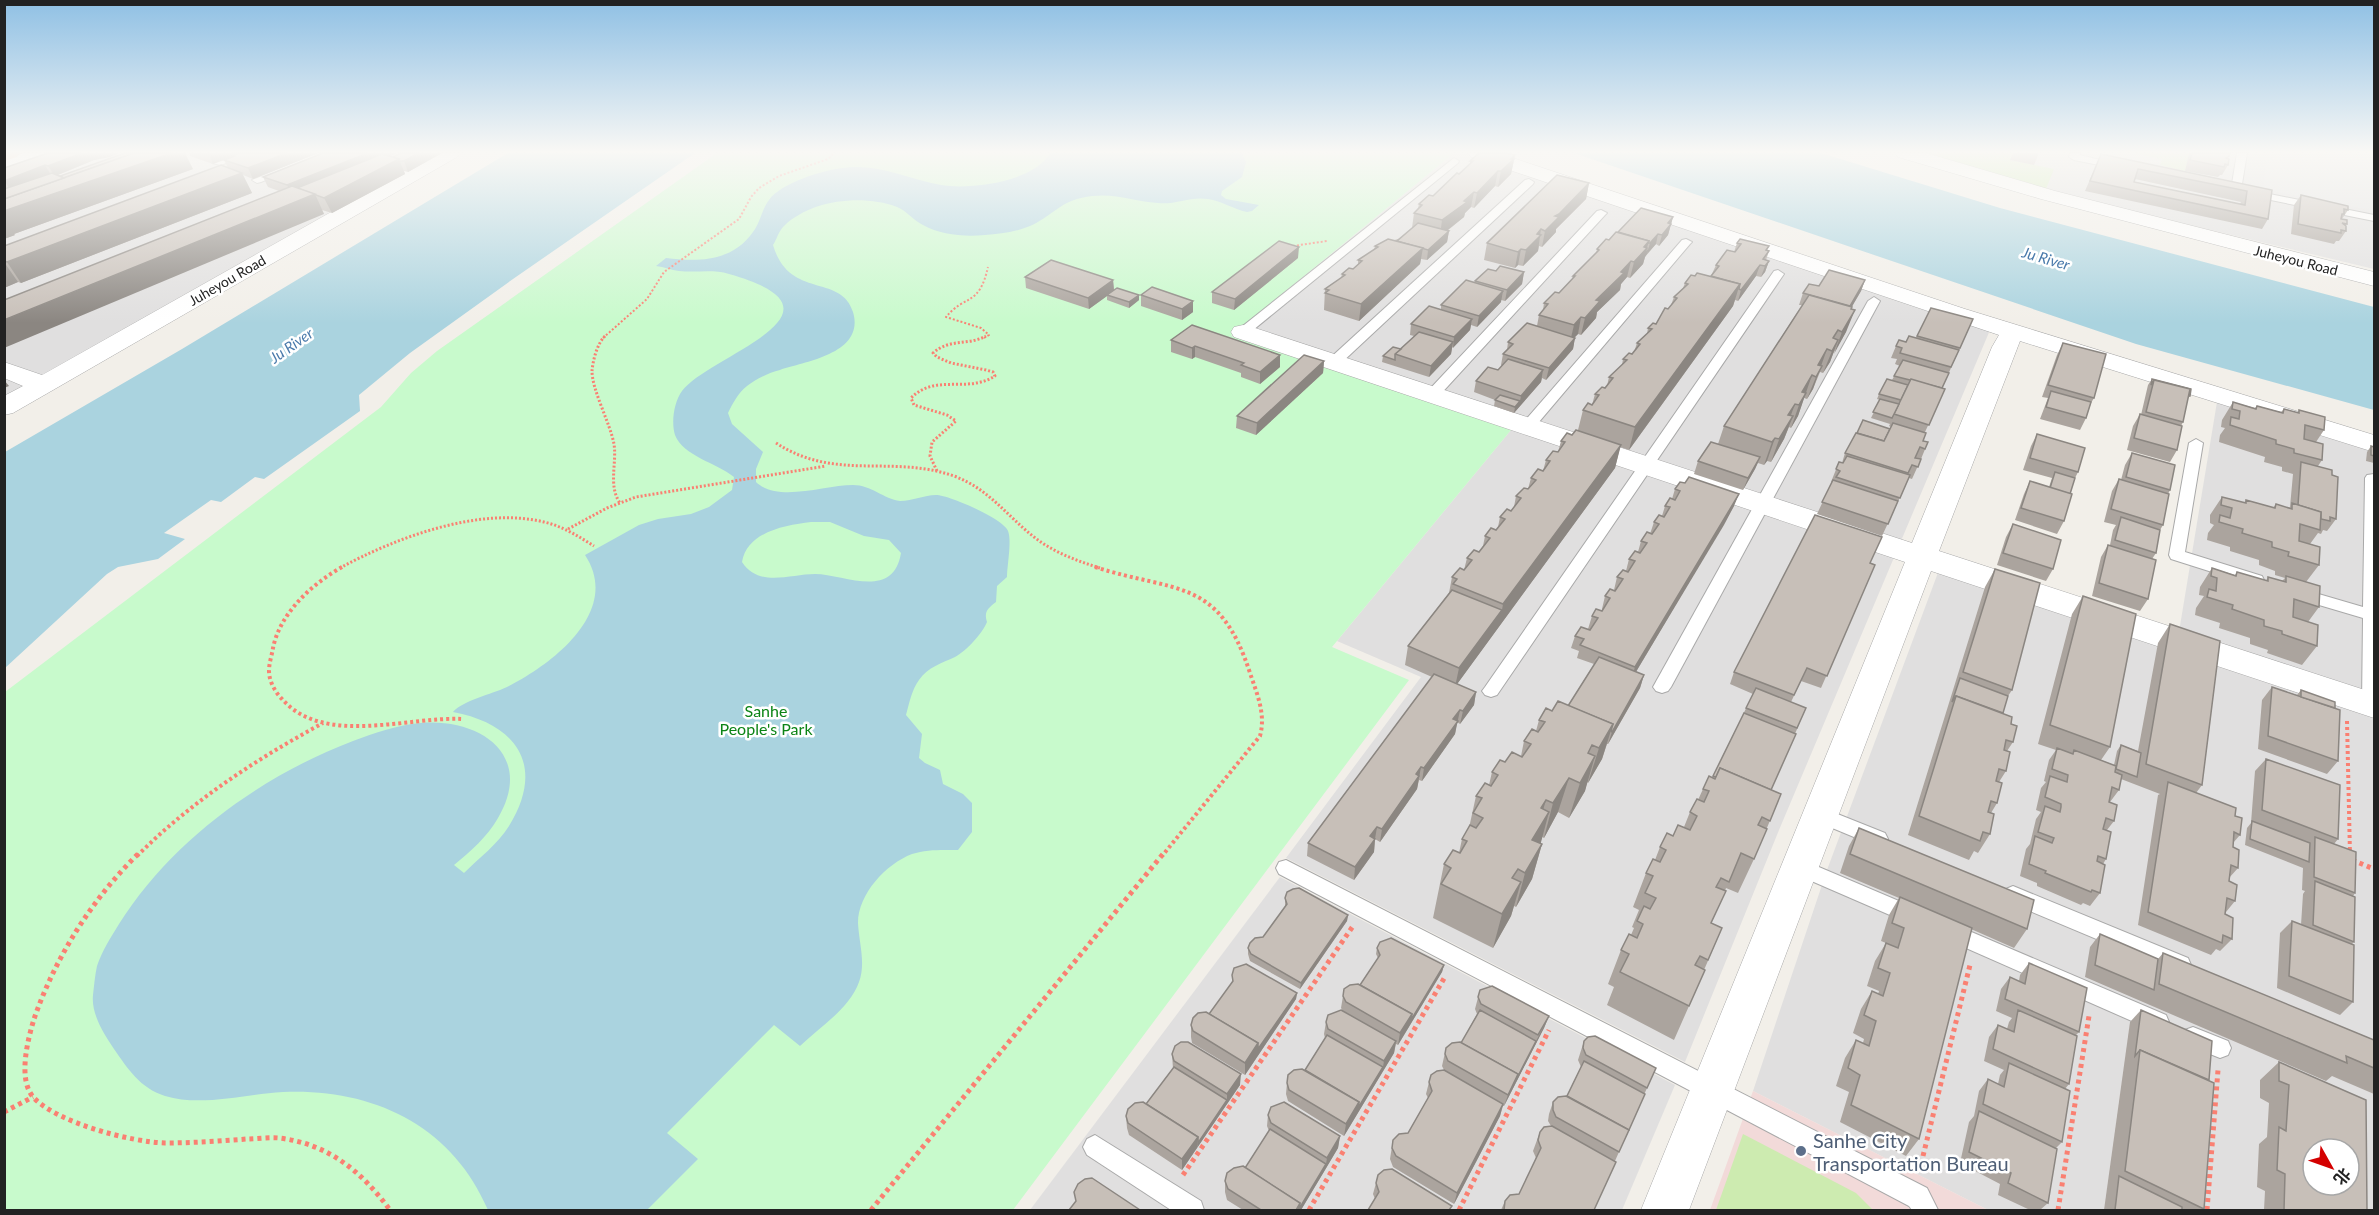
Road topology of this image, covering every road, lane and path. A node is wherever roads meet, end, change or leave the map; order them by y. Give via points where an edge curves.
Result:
1 (351, 210) edge
2 (744, 210) edge
3 (1394, 210) edge
4 (1499, 210) edge
5 (1647, 210) edge
6 (2103, 210) edge
7 (2333, 210) edge
8 (1602, 213) dead end
9 (2374, 218) edge
10 (1330, 240) dead end
11 (1686, 242) dead end
12 (1289, 246) edge
13 (988, 267) dead end
14 (1778, 274) dead end
15 (2374, 279) edge
16 (1874, 301) dead end
17 (1244, 332) joint
18 (2013, 332) junction
19 (1334, 362) junction
20 (4, 369) edge
21 (44, 385) junction
22 (1432, 395) junction
23 (4, 407) edge
24 (1528, 426) junction
25 (776, 443) dead end
26 (2196, 443) dead end
27 (2374, 444) edge
28 (1646, 465) junction
29 (831, 466) junction
30 (937, 471) junction
31 (2372, 478) dead end
32 (620, 503) junction
33 (1763, 504) junction
34 (567, 530) junction
35 (594, 546) dead end
36 (1922, 556) junction
37 (2372, 617) edge
38 (1662, 687) dead end
39 (1491, 691) dead end
40 (2364, 702) edge
41 (463, 719) dead end
42 (323, 723) junction
43 (1821, 815) junction
44 (1898, 847) edge
45 (1800, 867) junction
46 (1286, 868) dead end
47 (2374, 869) edge
48 (1997, 888) edge
49 (1365, 909) junction
50 (1975, 943) junction
51 (1456, 957) junction
52 (2196, 971) edge
53 (2092, 993) junction
54 (1559, 1010) junction
55 (2220, 1048) joint
56 (1712, 1090) junction
57 (33, 1097) junction
58 (4, 1112) edge
59 (1095, 1146) dead end
60 (1923, 1156) dead end
61 (1169, 1196) junction
62 (390, 1210) edge
63 (871, 1210) edge
64 (1192, 1210) edge
65 (1309, 1210) edge
66 (1459, 1210) edge
67 (1665, 1210) edge
68 (1926, 1210) edge
69 (2058, 1210) edge
70 (2207, 1210) edge

1 - 21 street, Juheyou Road
2 - 32 path via 740,219 664,272 646,298 601,340 592,373 614,445 614,495
3 - 17 lane
4 - 19 lane
5 - 18 street
6 - 15 street, Juheyou Road
7 - 9 lane
8 - 22 lane
10 - 12 path
11 - 24 lane
13 - 30 path via 977,296 946,317 983,328 989,335 950,341 933,353 942,362 983,368 995,376 978,386 928,385 919,388 911,398 914,405 956,421 932,442 930,456
14 - 28 lane
16 - 33 lane
17 - 19 street
18 - 27 street
18 - 36 street via 2004,346
19 - 22 street
20 - 21 street
21 - 23 street, Juheyou Road
22 - 24 street
24 - 28 street
25 - 29 path via 800,458
26 - 37 lane via 2177,555
28 - 33 street
28 - 39 lane
29 - 30 path via 892,465
29 - 32 path via 636,497
30 - 63 path via 992,496 1029,535 1067,556 1120,574 1174,586 1214,607 1241,645 1263,716 1262,730
31 - 37 lane
32 - 34 path
33 - 36 street
33 - 38 lane
34 - 35 path
34 - 42 path via 517,519 439,526 360,556 315,587 290,613 273,640 269,676 288,705
36 - 40 street
36 - 43 street
37 - 40 lane
40 - 47 path via 2350,860
41 - 42 path via 438,716 353,728
42 - 57 path via 252,763 183,812 97,901 65,950 41,1000 24,1068
43 - 44 lane
43 - 45 street
45 - 50 lane
45 - 56 street
46 - 49 lane
48 - 52 lane
49 - 51 lane
49 - 61 path
50 - 53 lane
50 - 60 path
51 - 54 lane
51 - 65 path
53 - 55 lane
53 - 69 path
54 - 56 lane
54 - 66 path
55 - 70 path
56 - 67 street
56 - 68 lane via 1918,1197
57 - 58 path
57 - 62 path via 70,1121 141,1140 164,1143 279,1138 320,1149 370,1183
59 - 61 lane
61 - 64 lane

